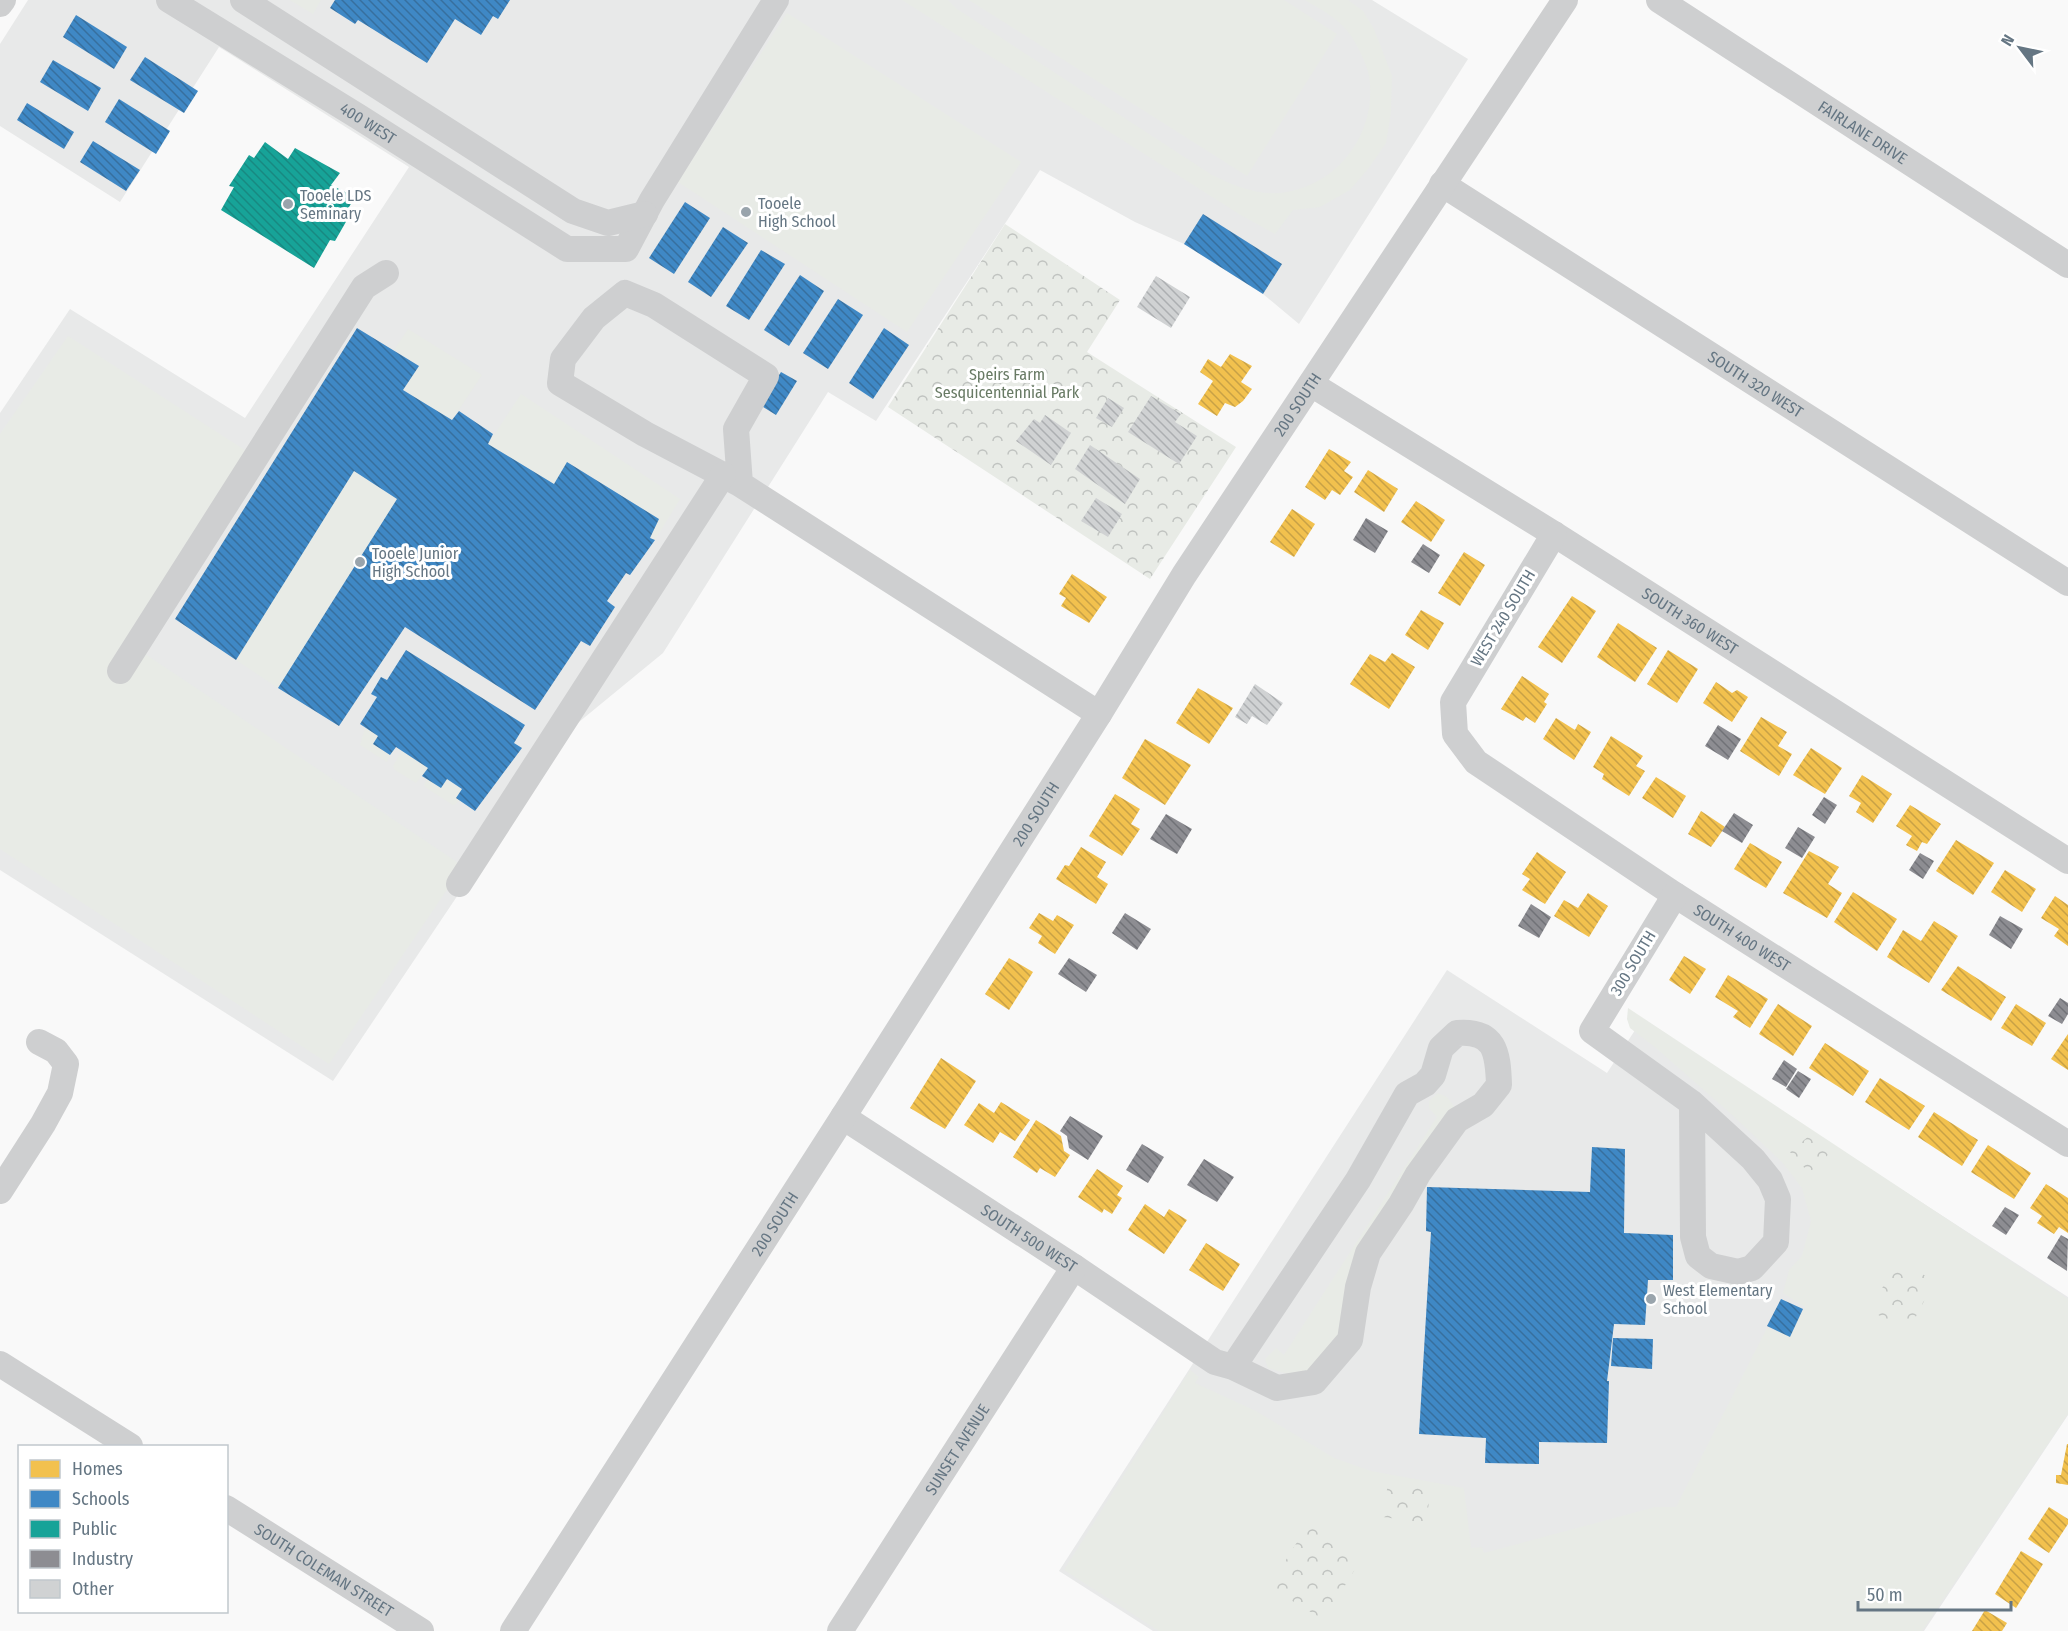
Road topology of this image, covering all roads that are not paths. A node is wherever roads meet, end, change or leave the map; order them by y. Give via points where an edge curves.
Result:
1 (3, 0) edge
2 (169, 0) edge
3 (243, 0) edge
4 (776, 0) edge
5 (1565, 0) edge
6 (1659, 0) edge
7 (0, 4) edge
8 (1442, 184) junction
9 (645, 214) junction
10 (2068, 265) edge
11 (386, 273) dead end
12 (1311, 384) junction
13 (731, 480) junction
14 (1554, 534) junction
15 (2068, 583) edge
16 (120, 671) dead end
17 (1453, 702) joint
18 (1099, 714) junction
19 (2068, 861) edge
20 (459, 884) dead end
21 (1675, 895) junction
22 (39, 1042) dead end
23 (1692, 1102) junction
24 (843, 1117) junction
25 (2068, 1144) edge
26 (0, 1191) edge
27 (1074, 1267) junction
28 (0, 1364) edge
29 (1224, 1364) junction
30 (128, 1445) edge
31 (228, 1509) edge
32 (421, 1631) edge
33 (513, 1631) edge
34 (840, 1631) edge

1 - 7 street
2 - 9 street, 400 WEST via 567,249 626,249
3 - 9 street via 573,211 608,223
4 - 9 street
5 - 8 street, 200 SOUTH
6 - 10 street, FAIRLANE DRIVE
8 - 12 street, 200 SOUTH
8 - 15 street, SOUTH 320 WEST
11 - 16 street via 364,287
12 - 14 street, SOUTH 360 WEST
12 - 18 street, 200 SOUTH via 1184,576
13 - 13 street via 560,382 563,359 594,318 625,293 654,305 766,376 736,429
13 - 18 street
13 - 20 street
14 - 17 street, WEST 240 SOUTH
14 - 19 street, SOUTH 360 WEST
17 - 21 street, SOUTH 400 WEST via 1455,734 1476,762
18 - 24 street, 200 SOUTH
21 - 23 street, 300 SOUTH via 1592,1031
21 - 25 street, SOUTH 400 WEST
22 - 26 street via 56,1051 66,1064 60,1093
23 - 23 street via 1753,1159 1770,1180 1778,1199 1776,1242 1752,1268 1726,1271 1698,1256 1693,1237
24 - 27 street, SOUTH 500 WEST
24 - 33 street, 200 SOUTH
27 - 29 street, SOUTH 500 WEST
27 - 34 street, SUNSET AVENUE
28 - 30 street
29 - 29 street, SOUTH 500 WEST via 1358,1180 1407,1094 1433,1075 1441,1048 1457,1033 1472,1032 1486,1037 1498,1058 1499,1084 1483,1105 1457,1120 1368,1253 1350,1340 1314,1382 1278,1388
31 - 32 street, SOUTH COLEMAN STREET

